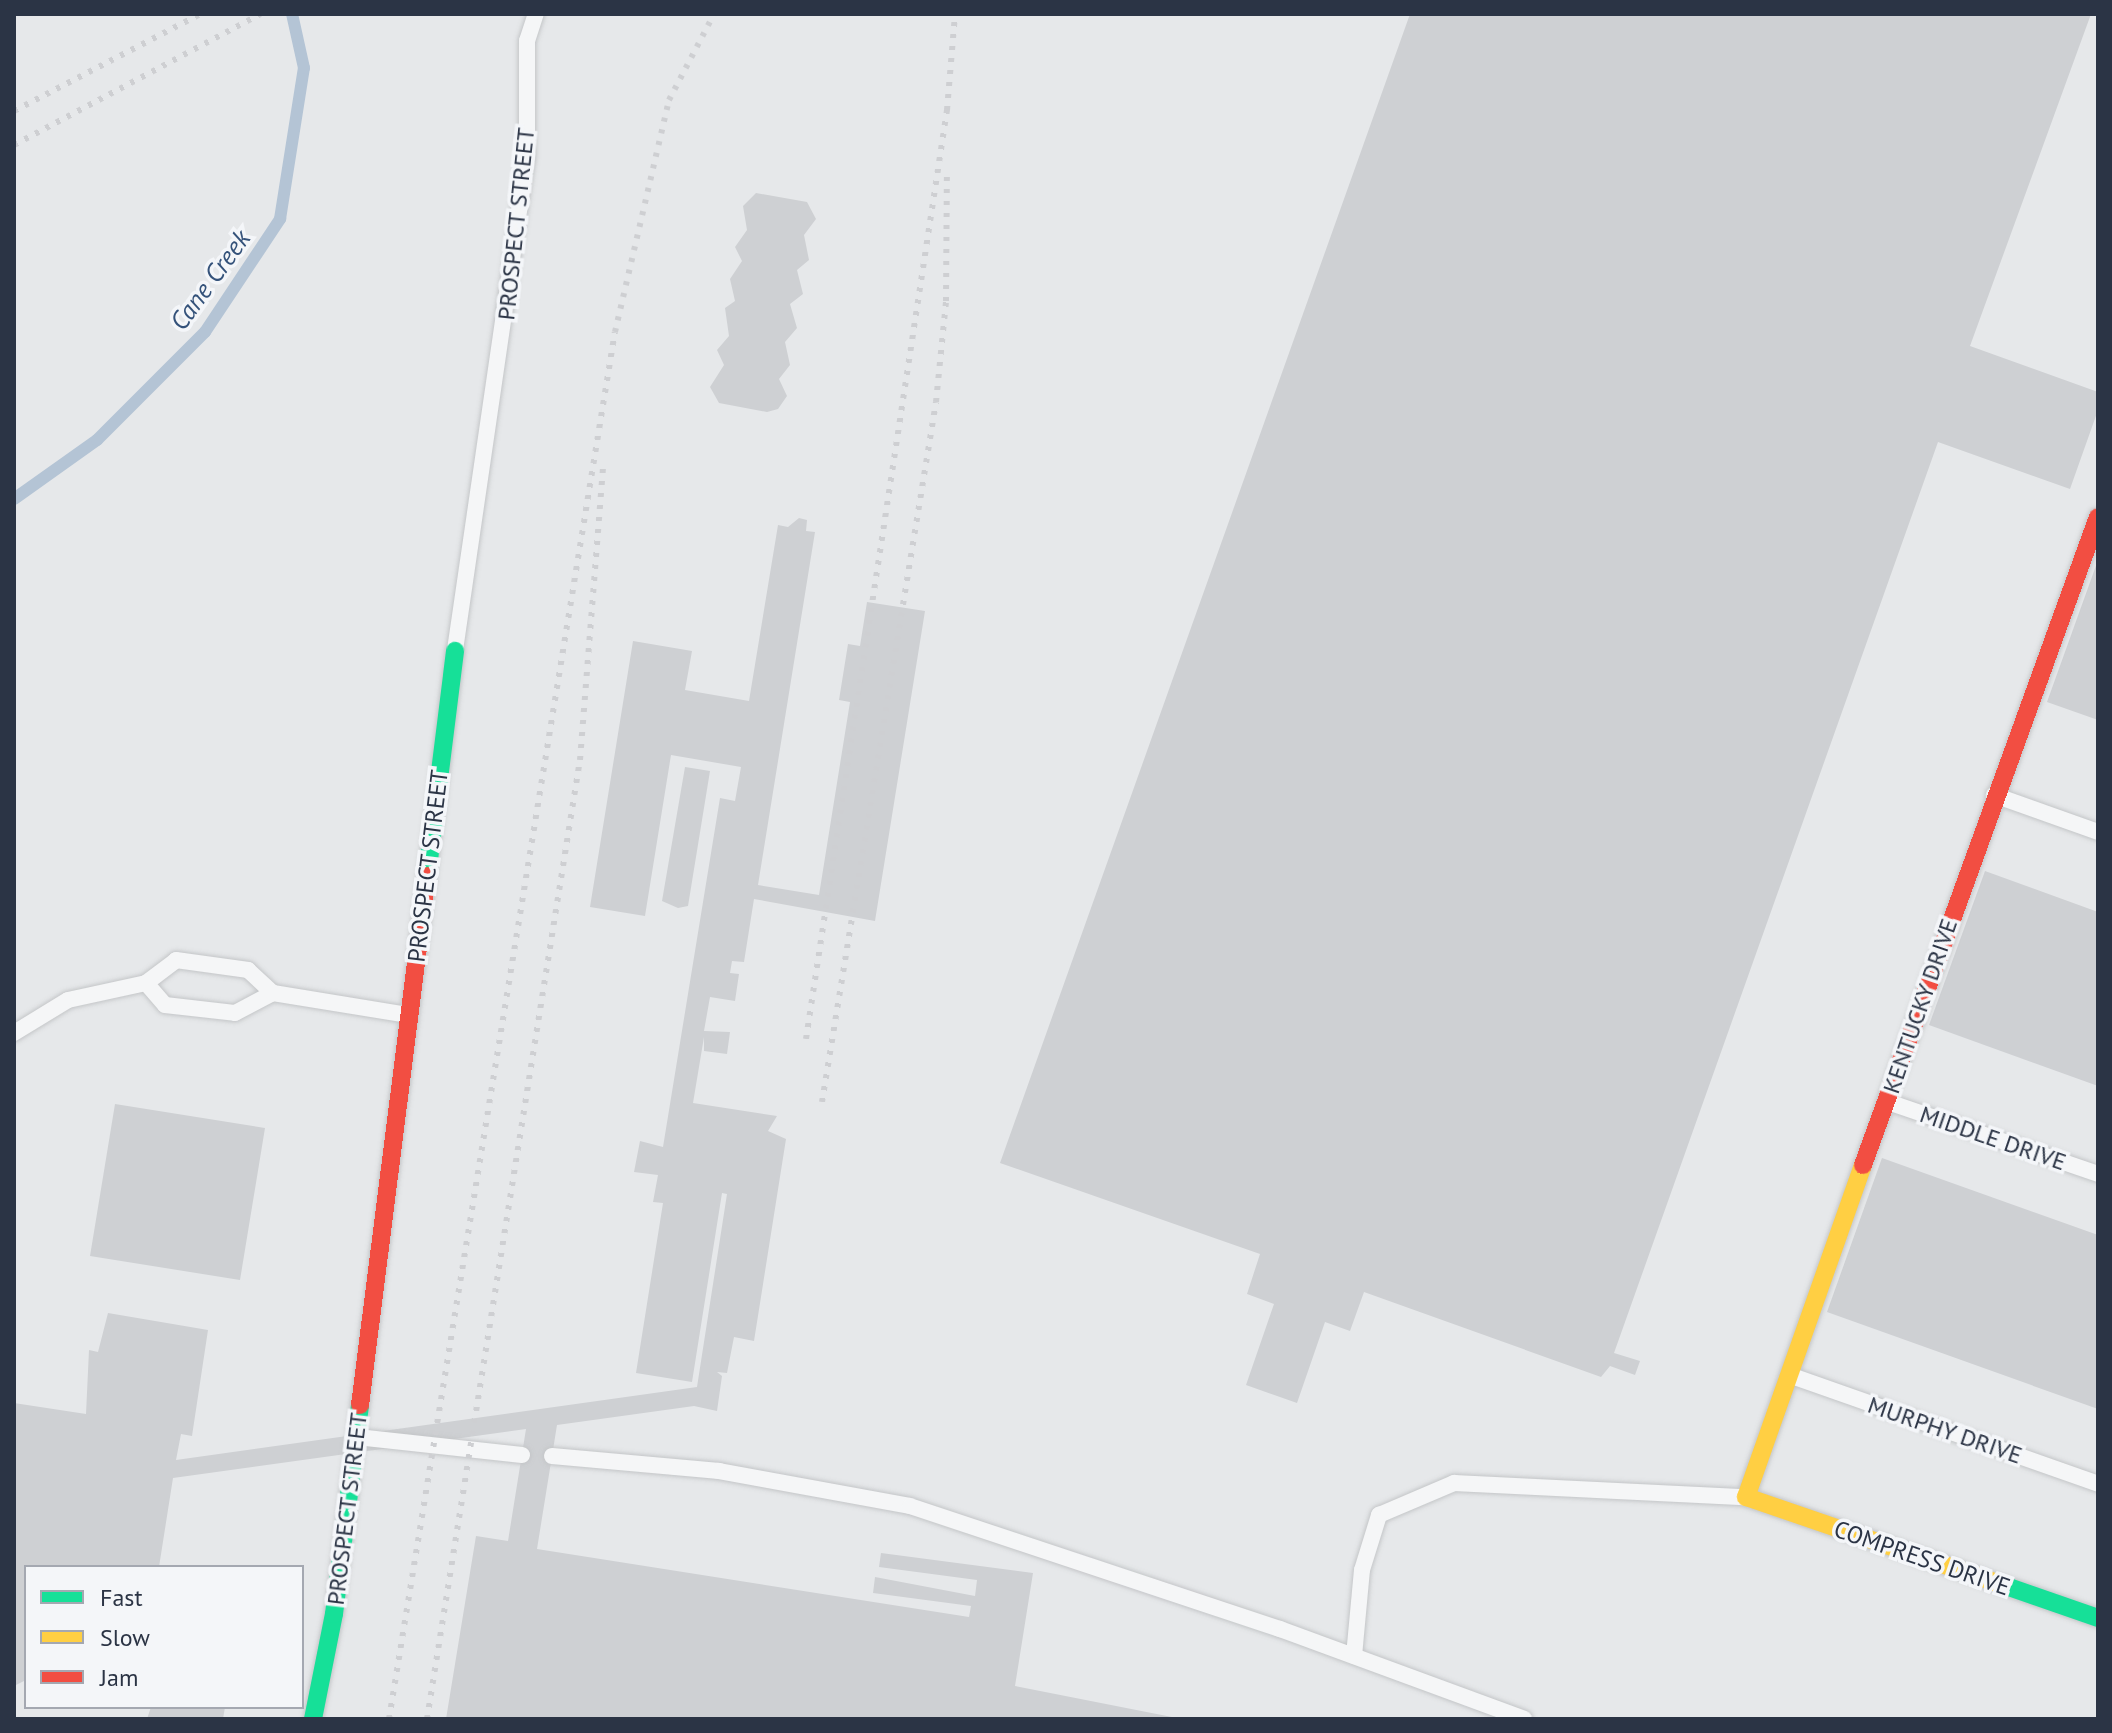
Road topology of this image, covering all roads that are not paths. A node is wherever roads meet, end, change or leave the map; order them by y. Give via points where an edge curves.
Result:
1 (536, 14) edge
2 (2098, 517) edge
3 (455, 651) joint
4 (1993, 795) junction
5 (2098, 832) edge
6 (146, 983) junction
7 (273, 993) junction
8 (409, 1015) junction
9 (14, 1033) edge
10 (1888, 1102) junction
11 (2098, 1174) edge
12 (1792, 1376) junction
13 (356, 1437) junction
14 (522, 1455) dead end
15 (552, 1456) dead end
16 (2098, 1484) edge
17 (1746, 1497) junction
18 (2098, 1618) edge
19 (1354, 1656) junction
20 (313, 1719) edge
21 (1524, 1719) edge

1 - 3 lane, PROSPECT STREET via 527,41 527,157
2 - 4 street, KENTUCKY DRIVE
3 - 8 street, PROSPECT STREET
4 - 5 lane
4 - 10 street, KENTUCKY DRIVE
6 - 7 lane via 165,1005 235,1013
6 - 7 lane via 176,960 248,970
6 - 9 lane via 68,1000
7 - 8 lane
8 - 13 street, PROSPECT STREET
10 - 11 lane, MIDDLE DRIVE
10 - 12 street, KENTUCKY DRIVE
12 - 16 lane, MURPHY DRIVE
12 - 17 street, KENTUCKY DRIVE
13 - 14 lane
13 - 20 street, PROSPECT STREET
15 - 19 lane via 719,1471 910,1506
17 - 18 street, COMPRESS DRIVE
17 - 19 lane via 1454,1483 1379,1515 1362,1570
19 - 21 lane

